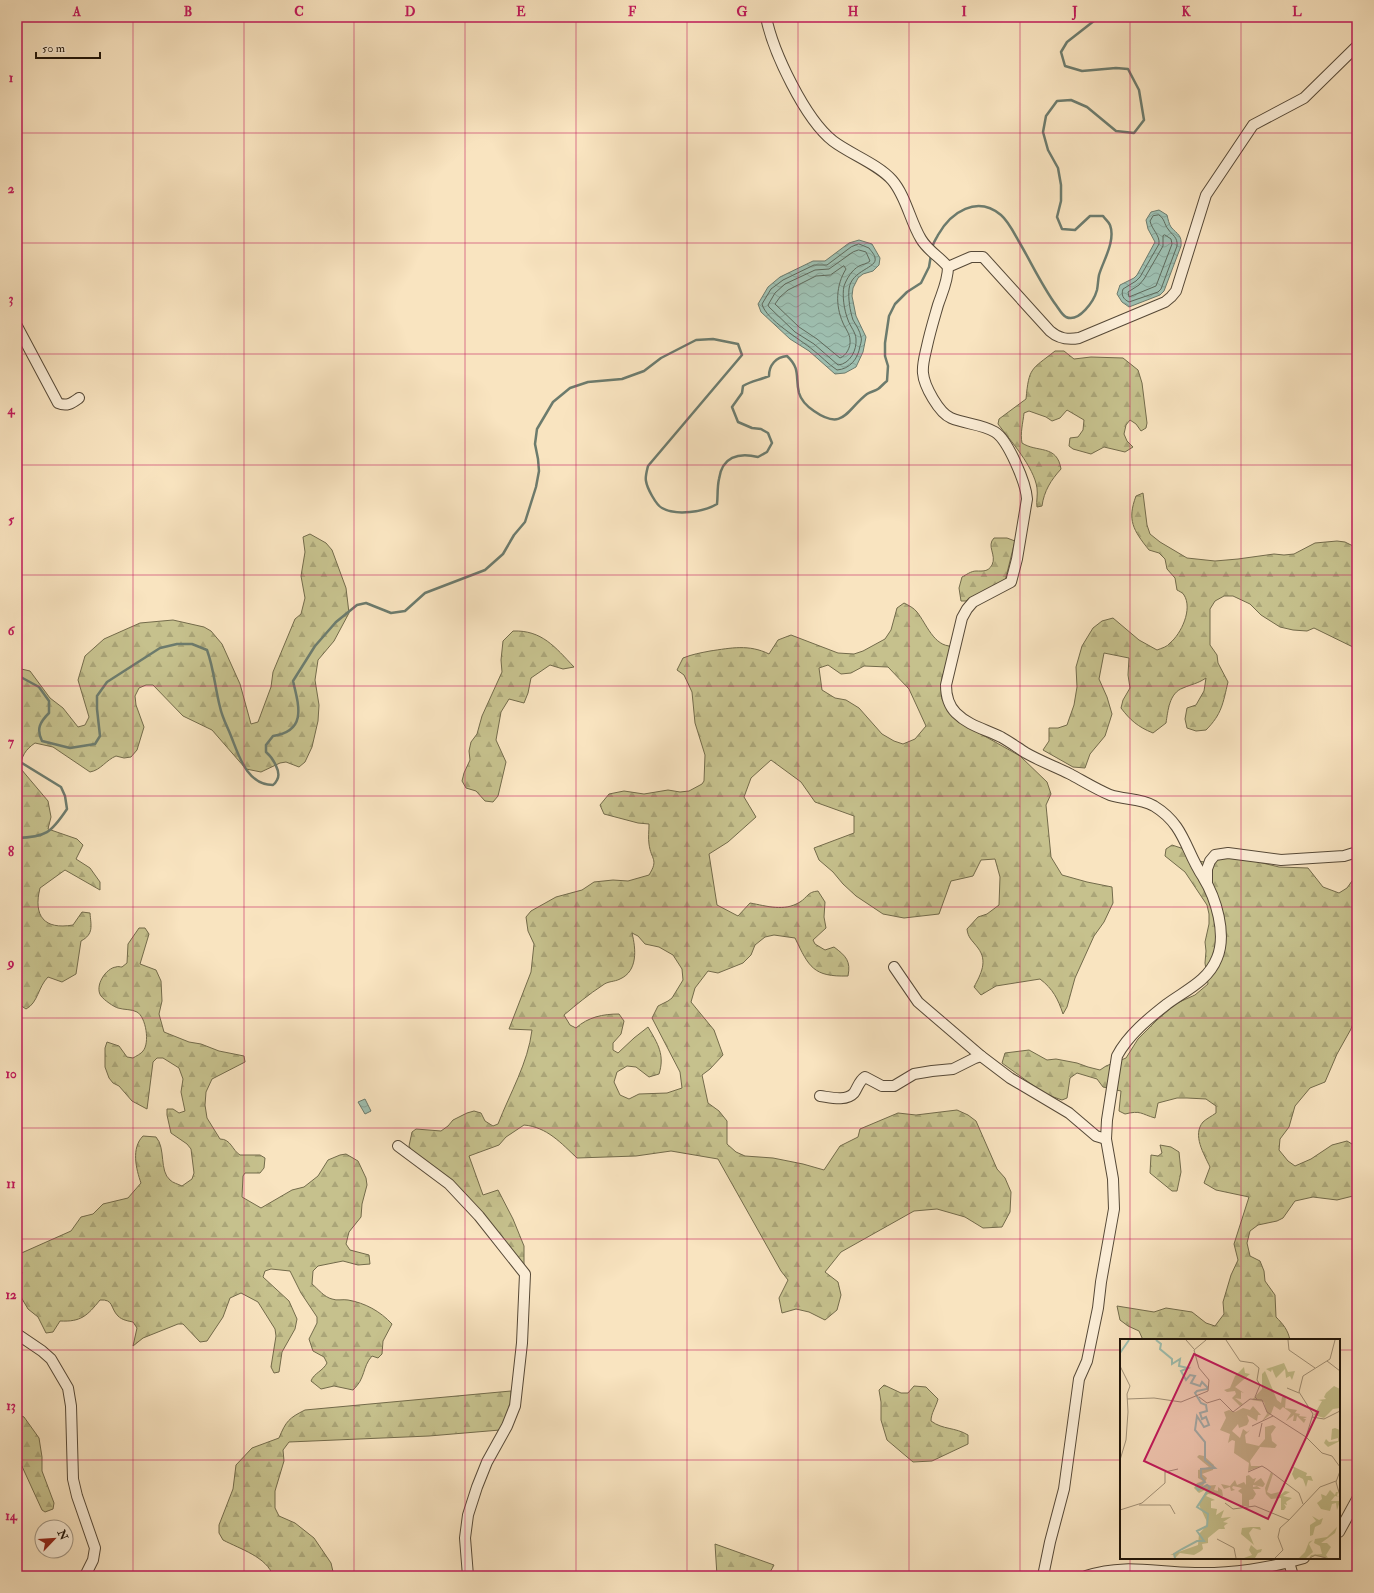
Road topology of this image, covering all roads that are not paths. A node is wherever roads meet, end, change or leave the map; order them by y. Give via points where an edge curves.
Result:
1 (766, 17) edge
2 (1357, 46) edge
3 (948, 267) junction
4 (17, 326) edge
5 (79, 398) dead end
6 (1357, 852) edge
7 (1208, 885) junction
8 (894, 968) dead end
9 (982, 1056) junction
10 (820, 1096) dead end
11 (1106, 1139) junction
12 (398, 1146) dead end
13 (17, 1334) edge
14 (1357, 1499) edge
15 (1340, 1530) edge
16 (1300, 1559) edge
17 (1289, 1562) junction
18 (85, 1576) edge
19 (468, 1576) edge
20 (1043, 1576) edge
21 (1086, 1576) edge
22 (1293, 1576) edge

1 - 3 street via 776,50 813,119 833,141 891,178 917,233 926,247
2 - 3 street via 1304,98 1253,125 1206,195 1176,291 1165,302 1079,338 1056,337 983,257 971,256
3 - 7 street via 948,277 925,352 924,379 935,402 950,418 984,427 1000,436 1022,477 1027,499 1011,582 973,602 962,618 946,685 946,696 950,706 962,719 1099,790 1154,806 1182,834
4 - 5 street via 58,404 69,405
6 - 7 street via 1344,856 1281,860 1228,853 1215,855 1207,869
7 - 11 street via 1218,916 1221,941 1218,956 1198,984 1167,1004 1121,1049 1117,1056 1108,1106
8 - 9 street via 918,1002
9 - 10 street via 953,1069 914,1074 894,1086 882,1086 865,1077 854,1093 848,1096
9 - 11 street via 1010,1078 1070,1113 1096,1136
11 - 20 street via 1114,1209 1087,1361 1079,1379 1064,1489
12 - 19 street via 449,1184 479,1216 525,1274 522,1343 515,1406 487,1462 468,1515 465,1538
13 - 18 street via 51,1359 68,1388 73,1479 95,1548 93,1560
14 - 15 street
16 - 17 street
17 - 21 street via 1194,1574 1137,1568
17 - 22 street

